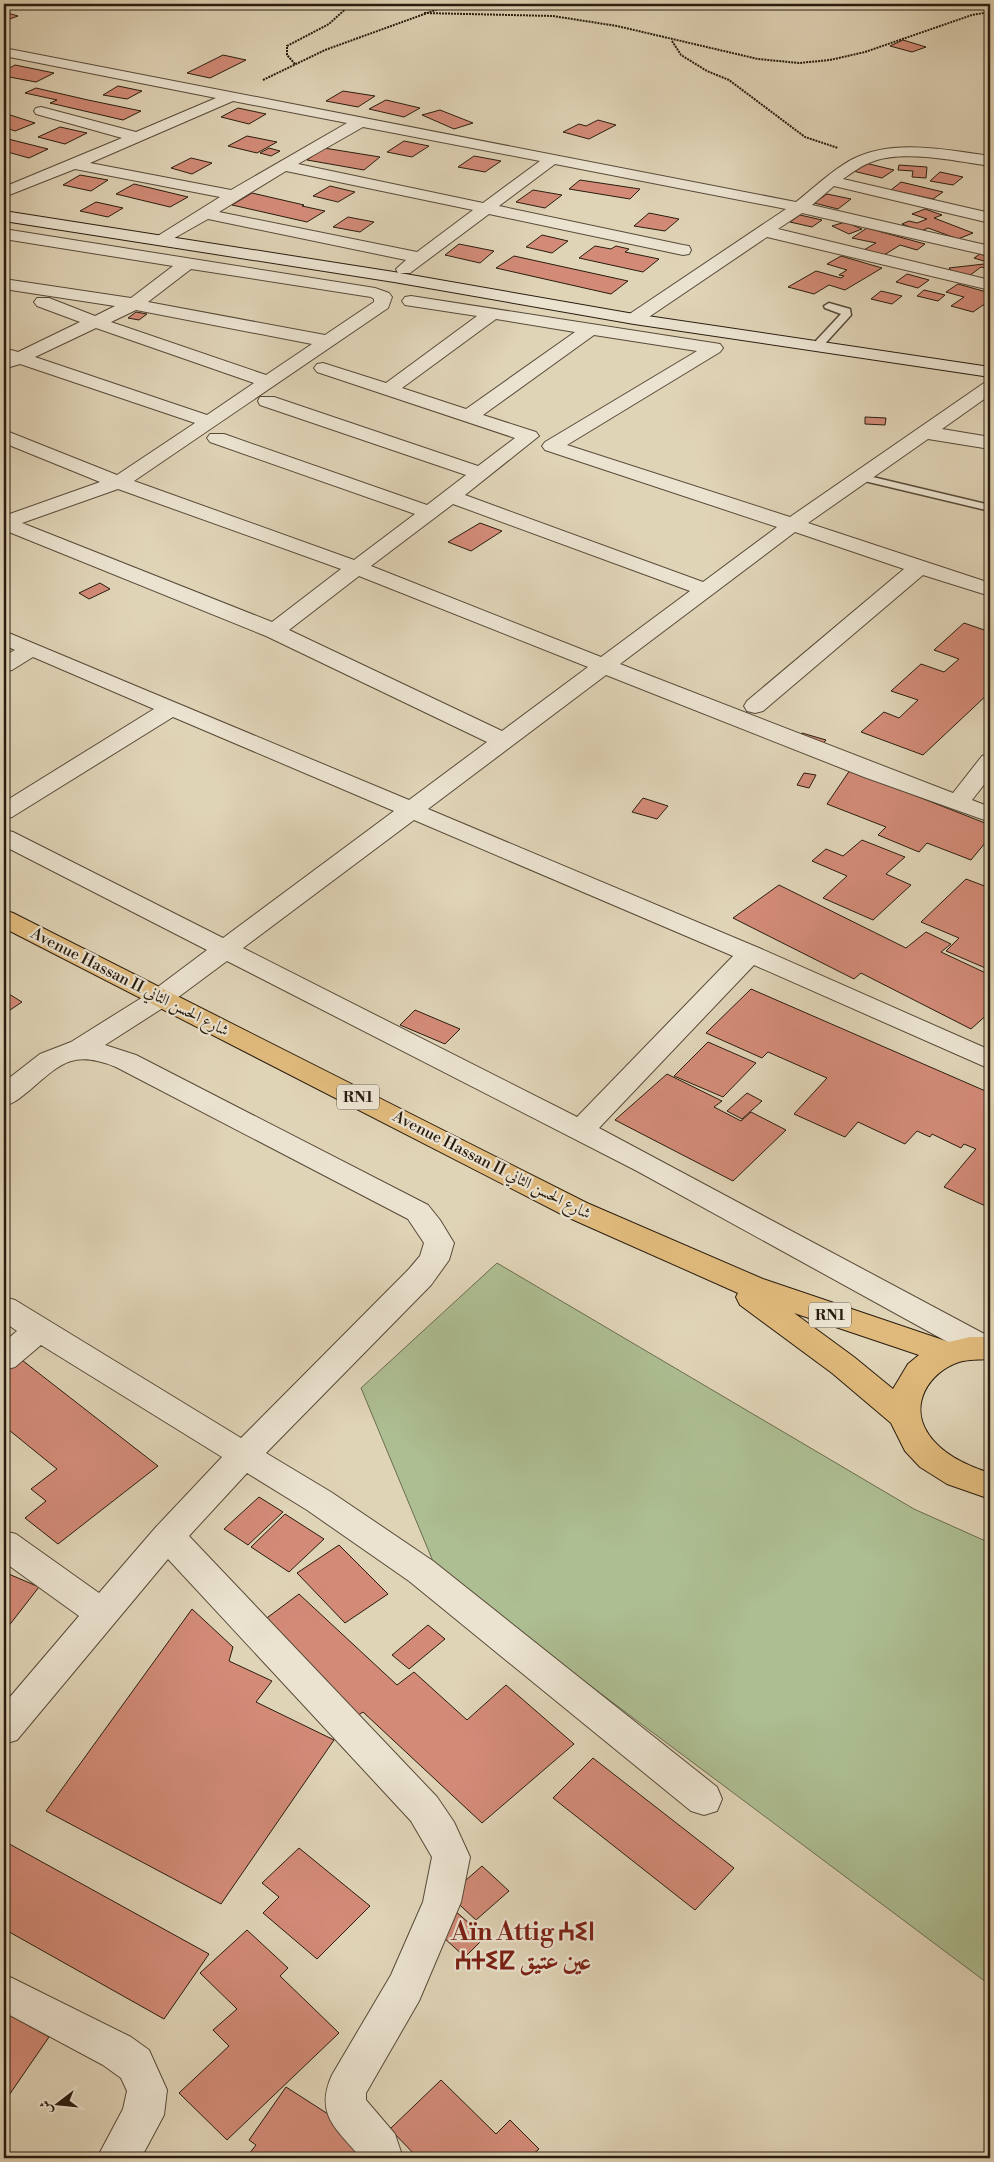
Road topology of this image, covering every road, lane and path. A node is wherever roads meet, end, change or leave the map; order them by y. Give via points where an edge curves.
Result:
1 (351, 4) edge
2 (452, 4) edge
3 (990, 12) edge
4 (424, 13) junction
5 (671, 40) junction
6 (4, 52) edge
7 (22, 56) junction
8 (4, 64) edge
9 (296, 64) junction
10 (233, 96) junction
11 (41, 111) dead end
12 (362, 120) junction
13 (136, 137) junction
14 (876, 155) junction
15 (551, 160) junction
16 (990, 161) edge
17 (74, 164) junction
18 (286, 166) junction
19 (4, 172) edge
20 (32, 181) junction
21 (833, 181) junction
22 (4, 192) edge
23 (233, 195) junction
24 (799, 207) junction
25 (487, 208) junction
26 (206, 214) junction
27 (4, 216) edge
28 (990, 218) edge
29 (764, 231) junction
30 (4, 234) edge
31 (162, 240) junction
32 (683, 250) dead end
33 (990, 251) edge
34 (418, 257) junction
35 (188, 263) junction
36 (394, 277) junction
37 (4, 285) edge
38 (990, 285) edge
39 (412, 301) dead end
40 (134, 304) junction
41 (829, 306) dead end
42 (493, 314) junction
43 (634, 319) junction
44 (95, 322) junction
45 (590, 328) junction
46 (730, 334) junction
47 (327, 341) junction
48 (818, 346) junction
49 (714, 348) junction
50 (8, 358) edge
51 (840, 367) dead end
52 (323, 368) dead end
53 (268, 382) junction
54 (989, 385) edge
55 (957, 386) dead end
56 (388, 390) junction
57 (268, 401) dead end
58 (469, 416) junction
59 (4, 418) edge
60 (213, 430) junction
61 (923, 432) junction
62 (4, 436) edge
63 (990, 443) edge
64 (85, 449) dead end
65 (126, 472) junction
66 (480, 473) junction
67 (860, 477) junction
68 (450, 496) junction
69 (990, 508) edge
70 (430, 512) junction
71 (4, 523) edge
72 (792, 525) junction
73 (364, 562) junction
74 (919, 567) junction
75 (706, 590) junction
76 (990, 590) edge
77 (274, 631) junction
78 (4, 637) edge
79 (32, 650) junction
80 (612, 660) junction
81 (4, 665) edge
82 (755, 706) junction
83 (170, 709) junction
84 (504, 741) junction
85 (990, 761) edge
86 (963, 795) junction
87 (990, 796) edge
88 (410, 811) junction
89 (4, 812) edge
90 (990, 815) edge
91 (4, 837) edge
92 (4, 918) edge
93 (225, 950) junction
94 (750, 954) junction
95 (160, 998) junction
96 (79, 1049) junction
97 (990, 1060) edge
98 (4, 1097) edge
99 (580, 1130) junction
100 (714, 1272) junction
101 (4, 1308) edge
102 (38, 1331) junction
103 (987, 1348) edge
104 (947, 1353) junction
105 (4, 1359) edge
106 (906, 1418) junction
107 (244, 1455) junction
108 (990, 1486) edge
109 (168, 1536) junction
110 (4, 1544) edge
111 (100, 1613) junction
112 (4, 1729) edge
113 (704, 1799) dead end
114 (4, 1992) edge
115 (118, 2158) edge
116 (382, 2158) edge

1 - 9 path via 337,20 287,46 287,55
2 - 4 path
3 - 5 path via 972,15 865,52 815,62 773,61
4 - 5 path via 553,16
4 - 9 path
5 - 14 path via 681,55 729,80 804,137
6 - 7 street
7 - 8 street
7 - 10 street
9 - 10 path
10 - 12 street
10 - 13 street
11 - 13 street
12 - 15 street
12 - 18 street
13 - 17 street
14 - 16 street via 956,156
14 - 21 street via 854,165
15 - 24 street
15 - 25 street
17 - 20 street
17 - 23 street
18 - 23 street
18 - 25 street
19 - 20 street
20 - 22 street
21 - 24 street
21 - 28 street
23 - 26 street
24 - 29 street
24 - 33 street
25 - 32 street
25 - 34 street
26 - 31 street
26 - 34 street
27 - 31 street
29 - 38 street
29 - 43 street
30 - 35 street
31 - 36 street
34 - 36 street
35 - 40 street
35 - 47 street via 375,293 383,297 382,304
36 - 43 street
37 - 40 street
37 - 44 street
39 - 42 street
40 - 44 street
40 - 47 street
41 - 48 lane via 846,311 846,315
42 - 45 street
42 - 56 street
43 - 46 street
44 - 50 street
44 - 53 street
45 - 49 street
45 - 58 street
46 - 48 street
46 - 49 street
47 - 53 street
48 - 54 street
49 - 51 street
49 - 72 street via 552,446
50 - 60 street
52 - 56 street
53 - 60 street
54 - 55 street
54 - 61 street
56 - 58 street
57 - 66 street
58 - 66 street via 529,436
59 - 64 street
60 - 65 street
60 - 70 street
61 - 63 street
61 - 67 street
62 - 65 street
65 - 71 street
65 - 73 street
66 - 68 street
67 - 69 lane
67 - 72 street
68 - 70 street
68 - 75 street
70 - 73 street
71 - 77 street
72 - 74 street
72 - 75 street
73 - 77 street
73 - 80 street
74 - 76 street
74 - 82 street
75 - 80 street
77 - 84 street
78 - 79 street
79 - 81 street
79 - 83 street
80 - 82 street
80 - 84 street
80 - 86 street via 872,772
82 - 86 street
83 - 88 street
83 - 89 street
84 - 88 street
85 - 86 street
86 - 87 street
86 - 90 street
88 - 93 street
88 - 94 street
91 - 93 street
92 - 95 main road, Avenue Hassan II شارع الحسن الثاني / RN1
93 - 95 street
93 - 99 street
94 - 97 street
94 - 99 street
95 - 96 street
95 - 100 main road, Avenue Hassan II شارع الحسن الثاني / RN1 via 578,1210
96 - 98 street via 63,1054 27,1077
96 - 107 street via 126,1061 418,1212 438,1243 434,1260 420,1278
99 - 103 street
100 - 104 main road, Avenue Hassan II شارع الحسن الثاني / RN1 via 830,1316
100 - 106 main road, Avenue Hassan II شارع الحسن الثاني / RN1 via 810,1340
101 - 102 street
102 - 105 street
102 - 107 street
103 - 104 main road, RN1
104 - 106 main road, RN1 via 917,1373 905,1402
106 - 108 main road, RN1 via 916,1441 935,1462 961,1478
107 - 109 street
107 - 113 street via 319,1501 421,1571
109 - 111 street
109 - 116 street via 424,1809 441,1834 451,1857 442,1902 405,1988 346,2089 345,2107 380,2149
110 - 111 street
111 - 112 street
114 - 115 street via 135,2064 147,2090 143,2115

